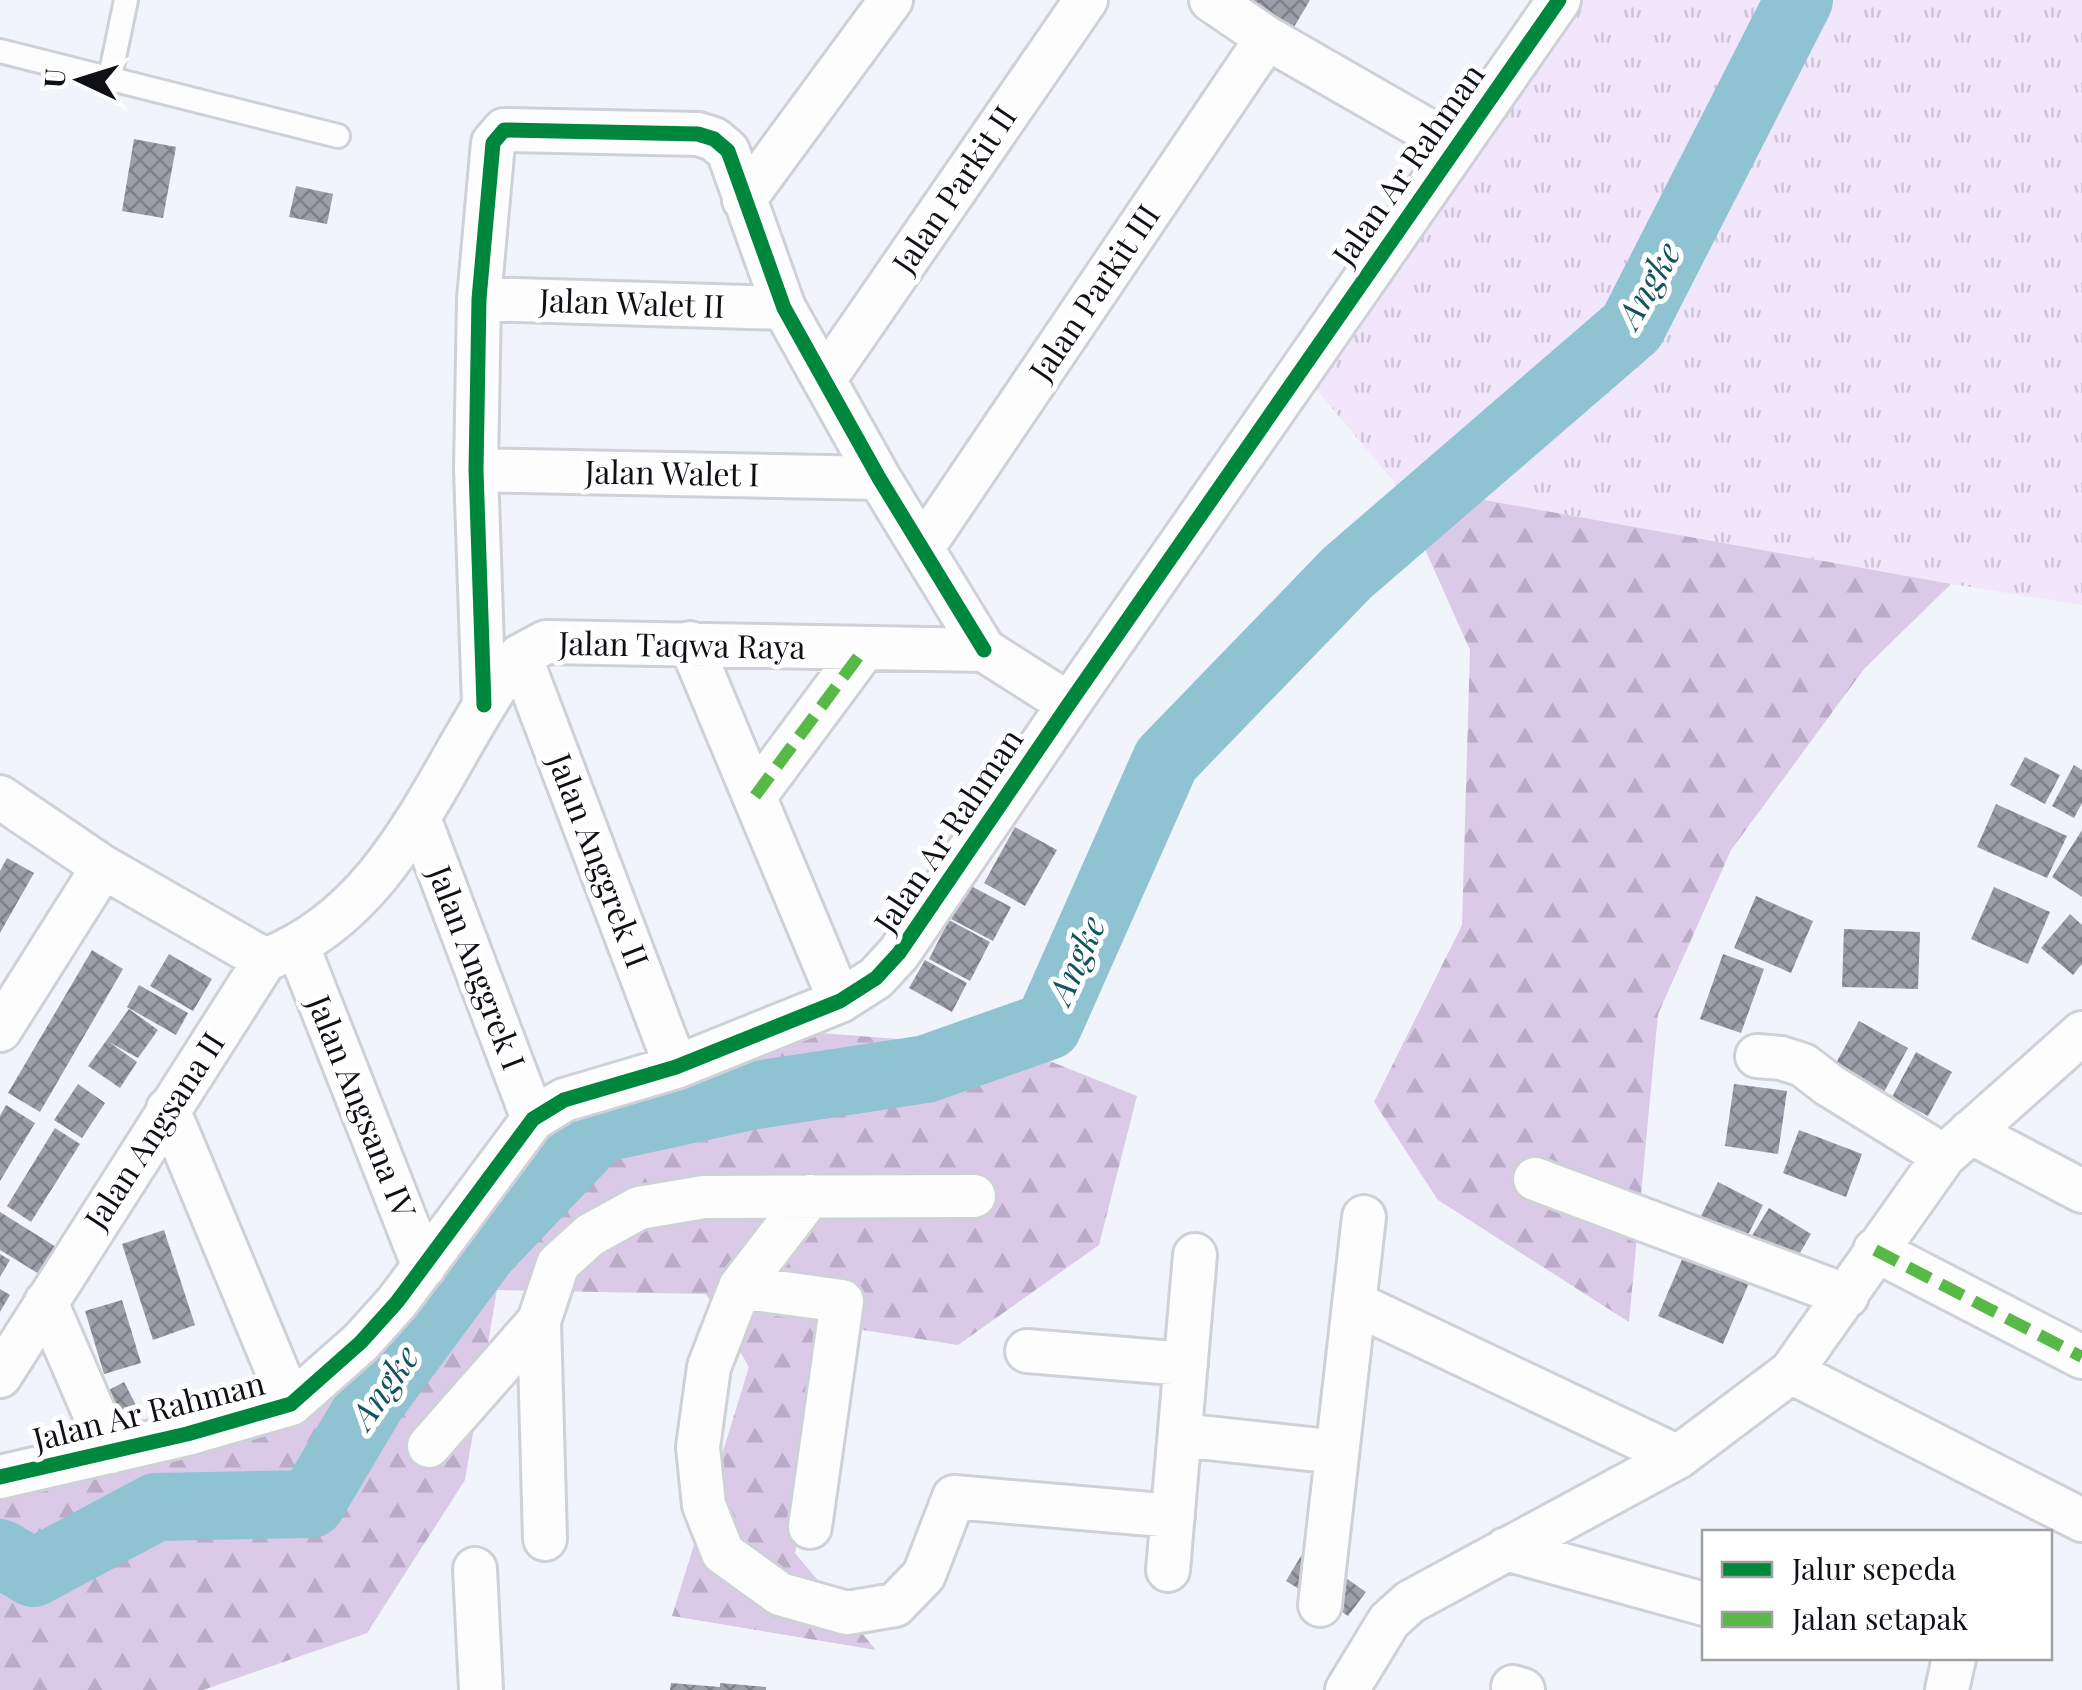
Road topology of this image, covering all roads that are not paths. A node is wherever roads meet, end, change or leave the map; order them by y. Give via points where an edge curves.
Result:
1 (126, 0) edge
2 (891, 0) edge
3 (1086, 0) edge
4 (1211, 0) edge
5 (1559, 0) edge
6 (1268, 38) junction
7 (0, 51) edge
8 (110, 76) junction
9 (338, 136) dead end
10 (1455, 146) junction
11 (744, 200) junction
12 (479, 299) junction
13 (784, 308) junction
14 (824, 380) junction
15 (476, 470) junction
16 (874, 478) junction
17 (923, 547) junction
18 (690, 643) junction
19 (864, 650) junction
20 (984, 650) junction
21 (520, 656) junction
22 (484, 704) junction
23 (1068, 704) junction
24 (755, 796) junction
25 (0, 798) edge
26 (419, 818) junction
27 (103, 867) junction
28 (281, 954) junction
29 (840, 1001) junction
30 (0, 1030) edge
31 (2082, 1034) edge
32 (1757, 1056) dead end
33 (676, 1067) junction
34 (168, 1108) junction
35 (533, 1118) junction
36 (1957, 1144) junction
37 (1536, 1180) dead end
38 (2082, 1191) edge
39 (810, 1196) junction
40 (974, 1196) dead end
41 (1364, 1217) dead end
42 (1875, 1250) junction
43 (1195, 1255) dead end
44 (424, 1267) junction
45 (740, 1287) junction
46 (1847, 1296) junction
47 (46, 1302) junction
48 (1354, 1303) junction
49 (539, 1321) junction
50 (1027, 1351) dead end
51 (2082, 1357) edge
52 (1186, 1364) junction
53 (1790, 1372) junction
54 (0, 1376) edge
55 (291, 1404) junction
56 (1180, 1435) junction
57 (429, 1446) dead end
58 (111, 1452) junction
59 (1337, 1452) junction
60 (1678, 1457) junction
61 (0, 1477) edge
62 (1173, 1516) junction
63 (2082, 1520) edge
64 (810, 1528) dead end
65 (545, 1539) dead end
66 (1506, 1549) junction
67 (475, 1569) dead end
68 (1168, 1570) dead end
69 (1702, 1603) edge
70 (1320, 1604) dead end
71 (1954, 1660) edge
72 (481, 1690) edge
73 (1347, 1690) edge
74 (1947, 1690) edge

1 - 8 lane
2 - 11 street
3 - 14 street, Jalan Parkit II
4 - 6 street
5 - 10 street, Jalan Ar Rahman
6 - 10 street
6 - 17 street, Jalan Parkit III
7 - 8 lane
8 - 9 lane
10 - 23 street, Jalan Ar Rahman
11 - 12 street via 728,151 698,134 504,130 492,143
11 - 13 street
12 - 13 street, Jalan Walet II
12 - 15 street
13 - 14 street
14 - 16 street
15 - 16 street, Jalan Walet I
15 - 22 street
16 - 17 street
17 - 20 street
18 - 19 street, Jalan Taqwa Raya
18 - 21 street, Jalan Taqwa Raya via 546,642
18 - 24 street
19 - 20 street, Jalan Taqwa Raya
19 - 24 street
20 - 23 street
21 - 22 street, Jalan Taqwa Raya
21 - 33 street, Jalan Anggrek II
22 - 26 street, Jalan Taqwa Raya
23 - 29 street, Jalan Ar Rahman via 900,954
24 - 29 street
25 - 27 street
26 - 28 street, Jalan Taqwa Raya via 352,905
26 - 35 street, Jalan Anggrek I
27 - 28 street
27 - 30 street
28 - 34 street, Jalan Angsana II
28 - 44 street, Jalan Angsana IV
29 - 33 street, Jalan Ar Rahman
31 - 36 street
32 - 36 street via 1804,1065 1829,1086
33 - 35 street, Jalan Ar Rahman via 564,1100
34 - 47 street, Jalan Angsana II
34 - 55 street
35 - 44 street, Jalan Ar Rahman
36 - 38 street
36 - 42 street
37 - 46 street
39 - 40 street
39 - 45 street
39 - 49 street via 704,1197 639,1208 590,1234 558,1264
41 - 48 street
42 - 46 street
42 - 51 street
43 - 52 street
44 - 55 street, Jalan Ar Rahman via 361,1342
45 - 62 street via 709,1368 698,1446 704,1504 722,1553 780,1594 847,1613 896,1605 924,1575 954,1497
45 - 64 street via 842,1301
46 - 53 street
47 - 54 street, Jalan Angsana II
47 - 58 street
48 - 59 street
48 - 60 street
49 - 57 street
49 - 65 street
50 - 52 street
52 - 56 street
53 - 60 street
53 - 63 street
55 - 58 street, Jalan Ar Rahman
56 - 59 street
56 - 62 street
58 - 61 street, Jalan Ar Rahman
59 - 70 street
60 - 66 street
62 - 68 street
66 - 69 street
66 - 73 street via 1389,1620
67 - 72 street
71 - 74 street

